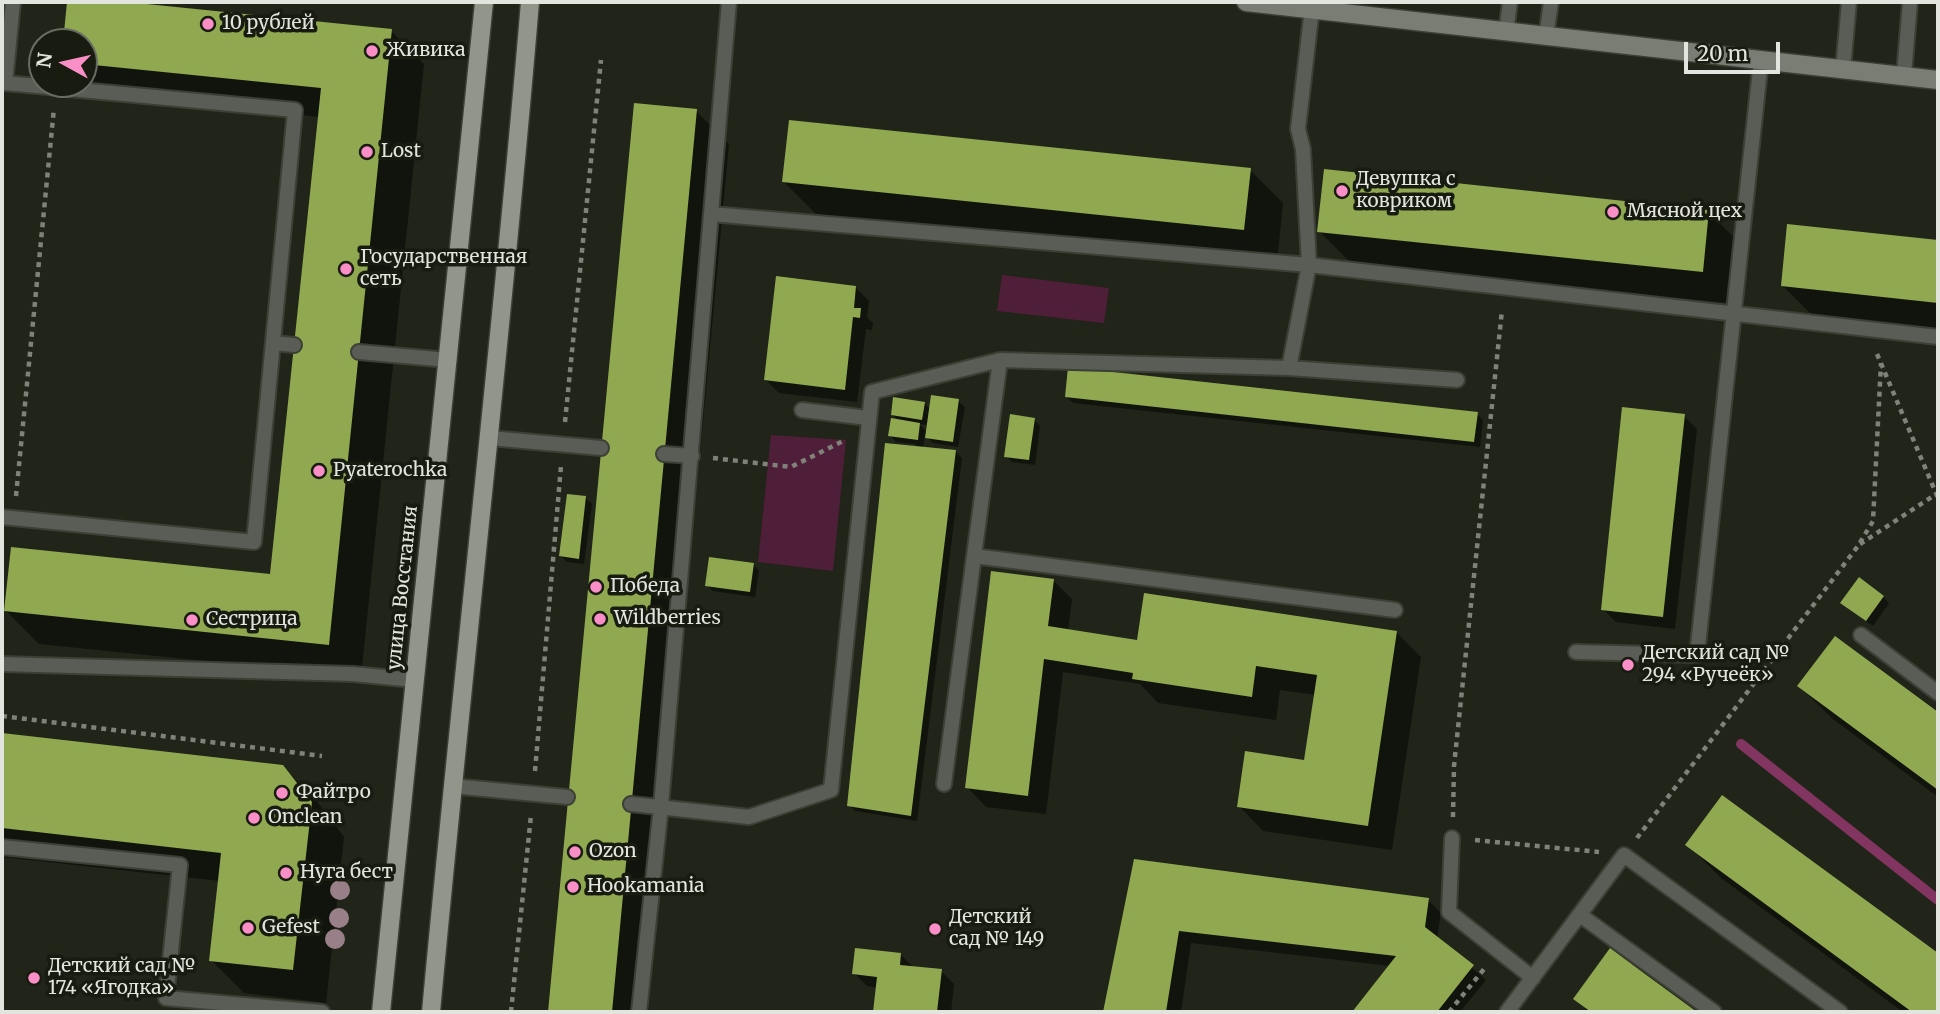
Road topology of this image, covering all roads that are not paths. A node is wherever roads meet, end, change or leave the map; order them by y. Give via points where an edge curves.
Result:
1 (13, 2) edge
2 (484, 2) edge
3 (530, 2) edge
4 (729, 2) edge
5 (1247, 2) edge
6 (1510, 2) edge
7 (1550, 2) edge
8 (1849, 2) edge
9 (1910, 2) edge
10 (1312, 8) junction
11 (1506, 33) junction
12 (1546, 37) junction
13 (1761, 60) junction
14 (1843, 69) junction
15 (1904, 75) junction
16 (1938, 80) edge
17 (3, 82) edge
18 (711, 214) junction
19 (1309, 265) junction
20 (1734, 314) junction
21 (1938, 337) edge
22 (273, 342) junction
23 (294, 345) dead end
24 (359, 352) dead end
25 (448, 360) junction
26 (1000, 360) junction
27 (1289, 368) junction
28 (1457, 380) dead end
29 (802, 410) dead end
30 (868, 418) junction
31 (490, 438) junction
32 (601, 448) dead end
33 (664, 454) dead end
34 (692, 456) junction
35 (8, 517) edge
36 (974, 556) junction
37 (1395, 610) dead end
38 (1861, 635) dead end
39 (1576, 652) dead end
40 (2, 664) edge
41 (414, 680) junction
42 (1938, 693) edge
43 (944, 783) dead end
44 (452, 786) junction
45 (567, 797) dead end
46 (631, 804) dead end
47 (662, 806) junction
48 (1452, 838) road end
49 (2, 847) edge
50 (1580, 915) junction
51 (1533, 978) junction
52 (322, 1012) edge
53 (381, 1012) edge
54 (431, 1012) edge
55 (639, 1012) edge
56 (1507, 1012) edge
57 (1714, 1012) edge
58 (1840, 1012) edge

1 - 17 lane
2 - 25 main road, улица Восстания
3 - 31 main road
4 - 18 lane
5 - 10 street
6 - 11 lane
7 - 12 lane
8 - 14 lane
9 - 15 lane
10 - 11 street
10 - 19 lane via 1298,129
11 - 12 street
12 - 13 street
13 - 14 street
13 - 20 lane
14 - 15 street
15 - 16 street
17 - 22 lane via 295,110
18 - 19 lane
18 - 34 lane
19 - 20 lane
19 - 27 lane
20 - 21 lane
20 - 39 lane via 1698,655
22 - 23 lane
22 - 35 lane via 254,542
24 - 25 lane
25 - 41 main road, улица Восстания
26 - 27 lane
26 - 30 lane via 872,392
26 - 36 lane
27 - 28 lane
29 - 30 lane
30 - 47 lane via 831,790 749,817
31 - 32 lane
31 - 44 main road
33 - 34 lane
34 - 47 lane
36 - 37 lane
36 - 43 lane
38 - 42 lane
40 - 41 lane via 353,674
41 - 53 main road, улица Восстания
44 - 45 lane
44 - 54 main road
46 - 47 lane
47 - 55 lane
48 - 51 lane via 1449,912
49 - 52 lane via 180,865 166,998
50 - 51 lane
50 - 57 lane
50 - 58 lane via 1625,855
51 - 56 lane

